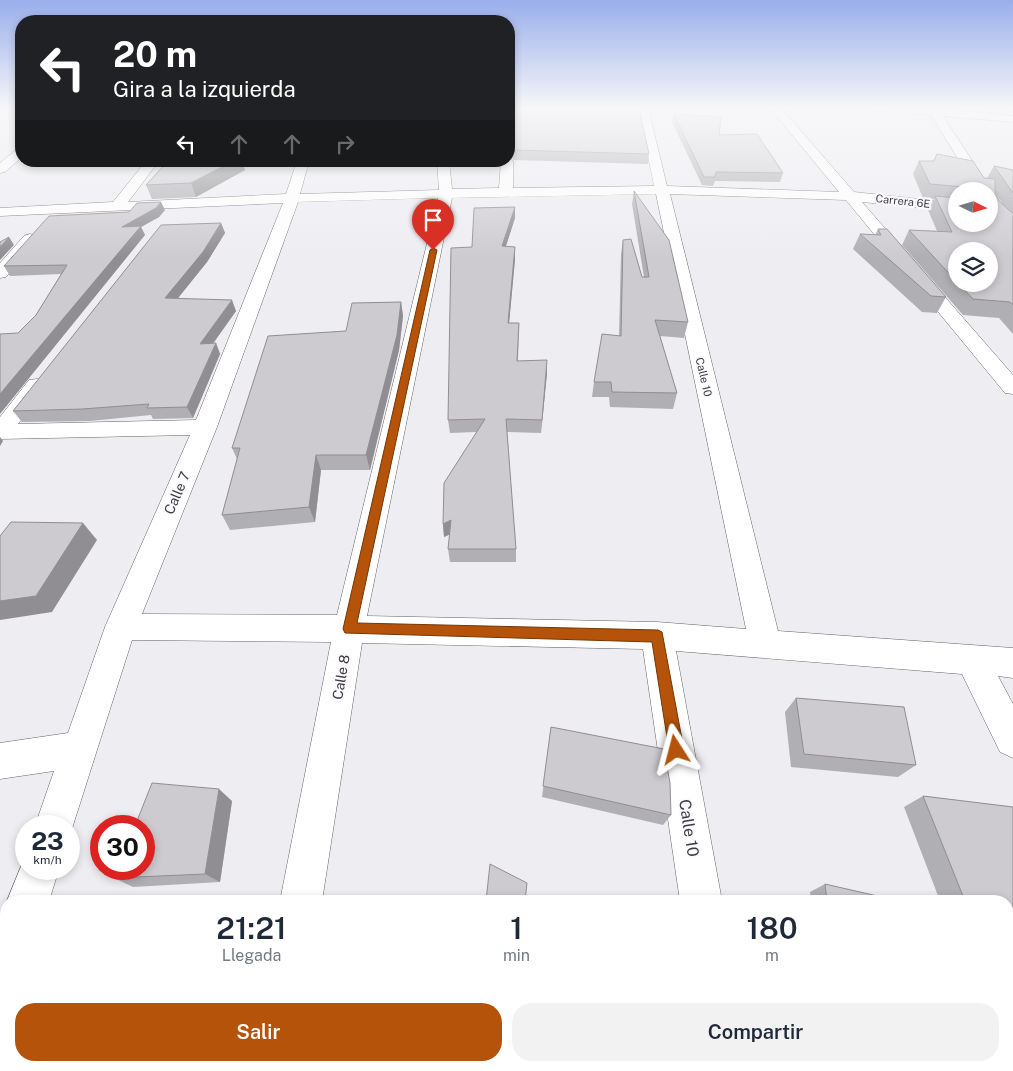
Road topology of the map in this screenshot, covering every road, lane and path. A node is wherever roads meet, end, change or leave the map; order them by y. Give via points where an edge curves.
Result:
1 (14, 158) edge
2 (654, 158) edge
3 (817, 158) edge
4 (963, 158) edge
5 (148, 167) edge
6 (300, 167) edge
7 (444, 167) edge
8 (507, 167) edge
9 (0, 169) edge
10 (979, 182) edge
11 (661, 190) junction
12 (506, 192) junction
13 (446, 193) junction
14 (849, 196) junction
15 (292, 198) junction
16 (179, 205) junction
17 (948, 206) edge
18 (117, 207) junction
19 (56, 210) junction
20 (0, 212) edge
21 (167, 220) dead end
22 (0, 273) edge
23 (49, 369) edge
24 (1013, 388) edge
25 (205, 427) junction
26 (0, 432) edge
27 (121, 627) junction
28 (349, 629) junction
29 (658, 636) junction
30 (766, 645) junction
31 (972, 660) junction
32 (1013, 663) edge
33 (1013, 740) edge
34 (80, 749) junction
35 (0, 761) edge
36 (58, 815) edge
37 (35, 880) edge
38 (30, 895) edge
39 (302, 895) edge
40 (700, 895) edge

1 - 9 street
2 - 11 street, Calle 10
3 - 14 street
4 - 10 street
5 - 18 street
6 - 15 street, Calle 7
7 - 13 street, Calle 8
8 - 12 street
11 - 12 street, Carrera 6E
11 - 14 street, Carrera 6E
11 - 30 street, Calle 10
12 - 13 street, Carrera 6E
13 - 15 street, Carrera 6E
13 - 28 street, Calle 8
14 - 17 street, Carrera 6E
14 - 24 street
15 - 16 street, Carrera 6E
15 - 25 street, Calle 7
16 - 18 street, Carrera 6E
16 - 21 street
18 - 19 street, Carrera 6E
19 - 20 street, Carrera 6E
19 - 22 street
23 - 26 street
25 - 26 street
25 - 27 street, Calle 7
27 - 28 street
27 - 34 street, Calle 7
28 - 29 street
28 - 39 street, Calle 8
29 - 30 street
29 - 40 street, Calle 10
30 - 31 street
31 - 32 street
31 - 33 street
34 - 35 street
34 - 36 street, Calle 7
37 - 38 street

